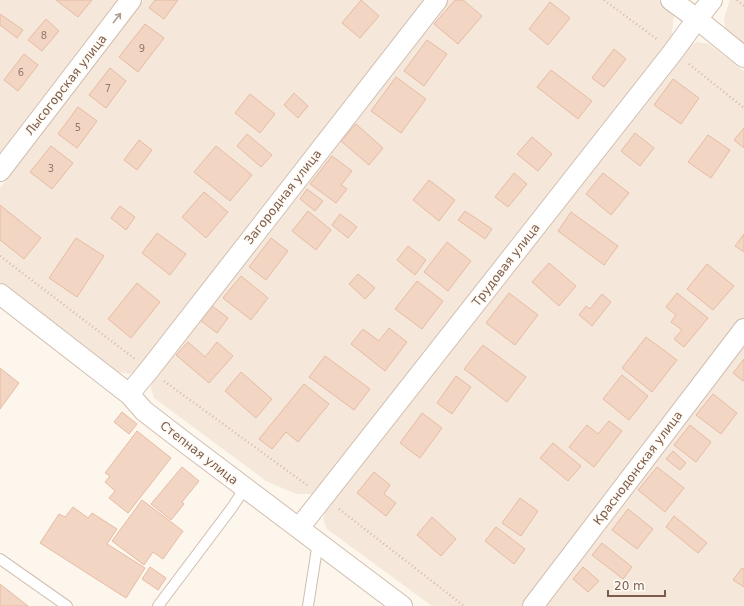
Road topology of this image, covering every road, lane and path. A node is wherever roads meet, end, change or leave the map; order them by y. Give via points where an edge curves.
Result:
1 (131, 0) edge
2 (437, 0) edge
3 (671, 0) edge
4 (712, 0) edge
5 (736, 0) edge
6 (744, 6) edge
7 (696, 19) junction
8 (744, 57) edge
9 (0, 171) edge
10 (0, 256) edge
11 (0, 294) edge
12 (744, 329) edge
13 (149, 370) junction
14 (129, 394) junction
15 (245, 488) junction
16 (324, 497) junction
17 (299, 528) junction
18 (318, 542) junction
19 (0, 559) edge
20 (310, 604) edge
21 (67, 606) edge
22 (158, 606) edge
23 (402, 606) edge
24 (464, 606) edge
25 (533, 606) edge

9 -> 1 street, Лысогорская улица
2 - 13 street, Загородная улица
3 - 7 street
4 - 7 street, Трудовая улица
5 - 6 path
7 - 8 street
7 - 16 street, Трудовая улица via 673,52
10 - 13 path
11 - 14 street, Степная улица
12 - 25 street, Краснодонская улица
13 - 14 street, Загородная улица
13 - 16 path
14 - 15 street, Степная улица via 144,411
15 - 17 street, Степная улица
15 - 22 lane
16 - 17 street, Трудовая улица
16 - 24 path
17 - 18 street, Степная улица
18 - 20 lane
18 - 23 street, Степная улица
19 - 21 lane

